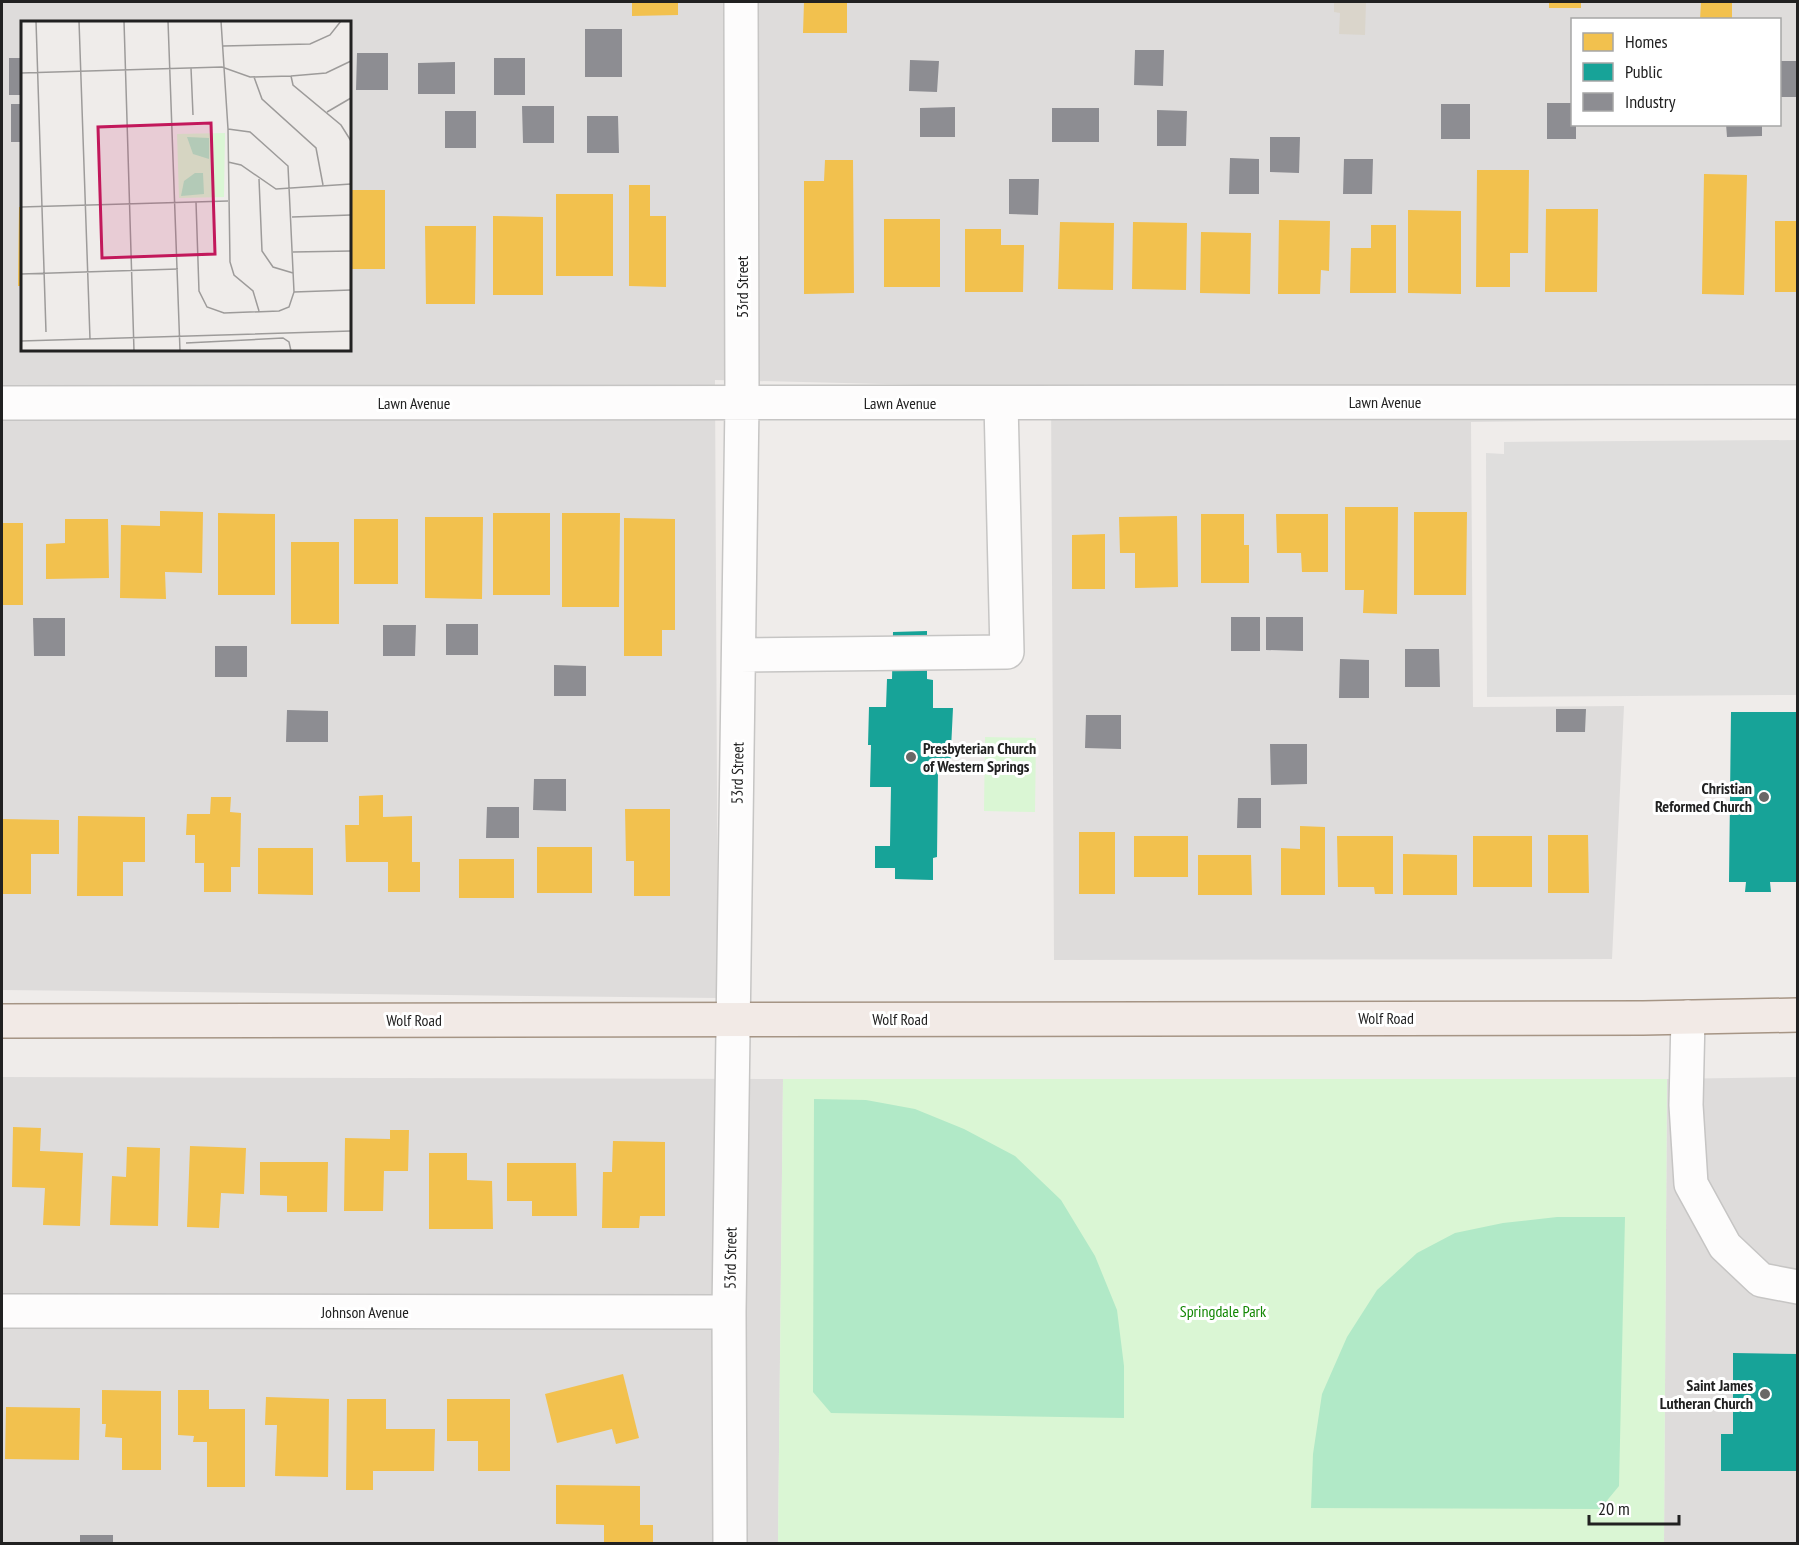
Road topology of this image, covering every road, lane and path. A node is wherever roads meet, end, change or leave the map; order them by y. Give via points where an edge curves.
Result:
1 (741, 2) edge
2 (1797, 402) edge
3 (2, 403) edge
4 (742, 403) junction
5 (1001, 403) junction
6 (739, 655) junction
7 (1797, 1015) edge
8 (1688, 1017) junction
9 (733, 1020) junction
10 (2, 1021) edge
11 (1797, 1287) edge
12 (2, 1311) edge
13 (729, 1312) junction
14 (730, 1544) edge

1 - 4 street, 53rd Street
2 - 5 street, Lawn Avenue
3 - 4 street, Lawn Avenue
4 - 5 street, Lawn Avenue
4 - 6 street, 53rd Street
5 - 6 street via 1007,652
6 - 9 street, 53rd Street
7 - 8 main road, Wolf Road
8 - 9 main road, Wolf Road
8 - 11 street via 1686,1106 1691,1184 1725,1246 1761,1280
9 - 10 main road, Wolf Road
9 - 13 street, 53rd Street
12 - 13 street, Johnson Avenue
13 - 14 street, 53rd Street

